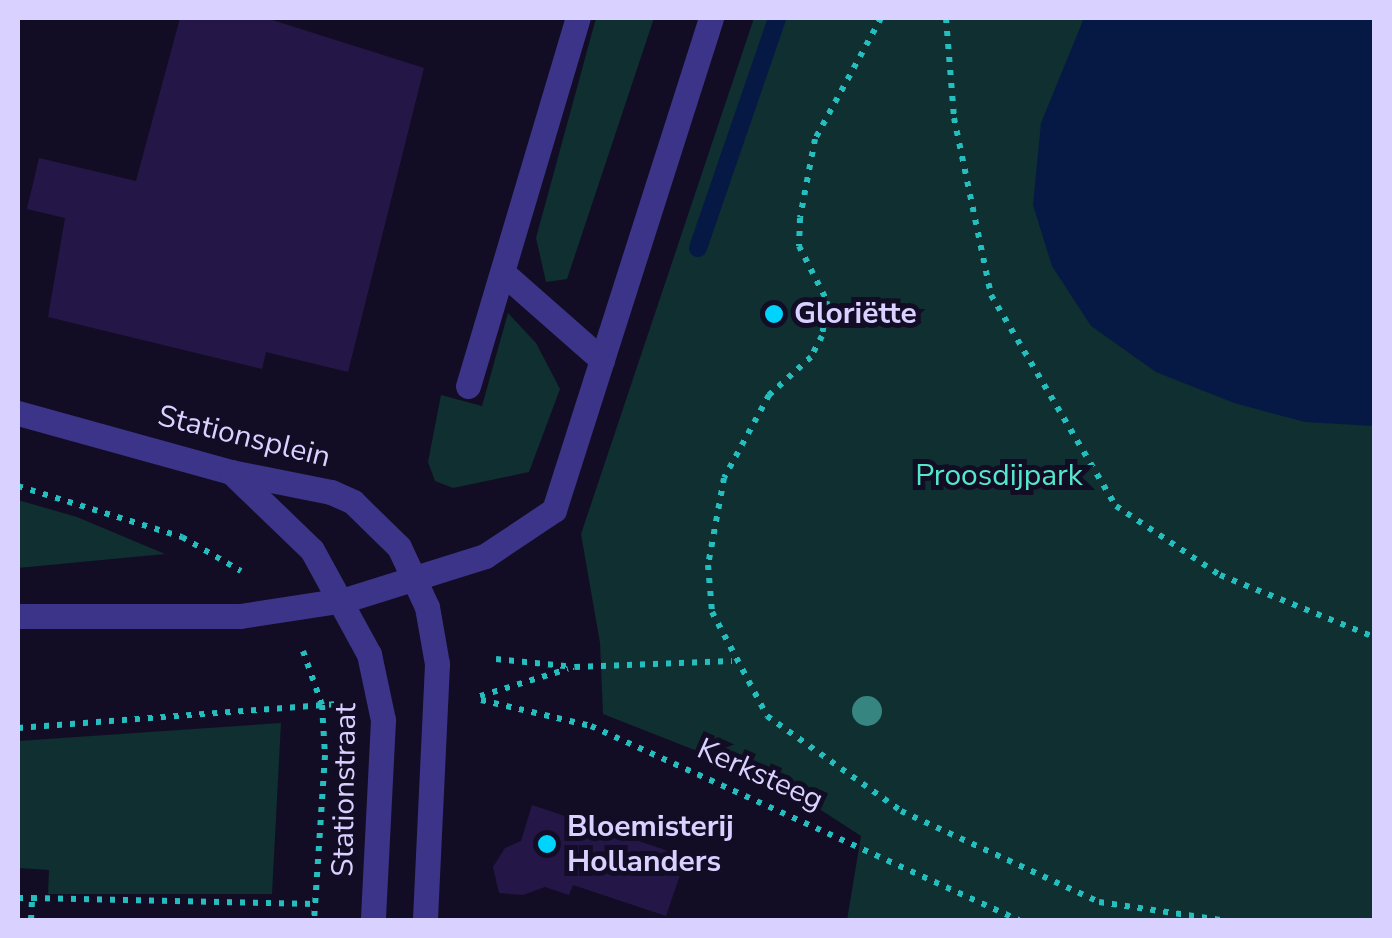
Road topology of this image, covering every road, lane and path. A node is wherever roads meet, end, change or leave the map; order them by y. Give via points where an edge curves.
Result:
1 (578, 18) edge
2 (711, 18) edge
3 (881, 18) edge
4 (946, 18) edge
5 (503, 273) junction
6 (602, 360) junction
7 (468, 386) dead end
8 (18, 413) edge
9 (231, 472) junction
10 (18, 486) edge
11 (418, 580) junction
12 (345, 600) junction
13 (283, 614) junction
14 (18, 616) edge
15 (1374, 637) edge
16 (496, 659) dead end
17 (732, 661) junction
18 (574, 667) junction
19 (322, 704) junction
20 (18, 728) edge
21 (18, 898) edge
22 (32, 898) junction
23 (317, 904) junction
24 (31, 920) edge
25 (314, 920) edge
26 (373, 920) edge
27 (424, 920) edge
28 (1019, 920) edge
29 (1221, 920) edge

1 - 5 street
2 - 6 street
3 - 17 path via 815,139 800,218 799,246 827,301 822,336 811,356 769,395 741,440 712,528 712,612
4 - 15 path via 954,118 991,295 1116,506 1220,576
5 - 6 street
5 - 7 street
6 - 11 street via 554,510 485,556
8 - 9 street, Stationsplein
9 - 11 street, Stationsplein via 316,487 353,502 398,547
9 - 12 street, Stationstraat via 300,536
10 - 13 path via 182,537 253,580
11 - 12 street
11 - 27 street, Stationsplein via 437,664
12 - 13 street
12 - 26 street, Stationstraat via 382,702
13 - 14 street
13 - 19 path, Stationstraat
16 - 18 path
17 - 18 path
17 - 29 path via 767,716 901,811 1099,902
18 - 28 path, Kerksteeg via 474,698 591,726
19 - 20 path
19 - 23 path, Stationstraat
21 - 22 path
22 - 23 path
22 - 24 path
23 - 25 path, Stationstraat

